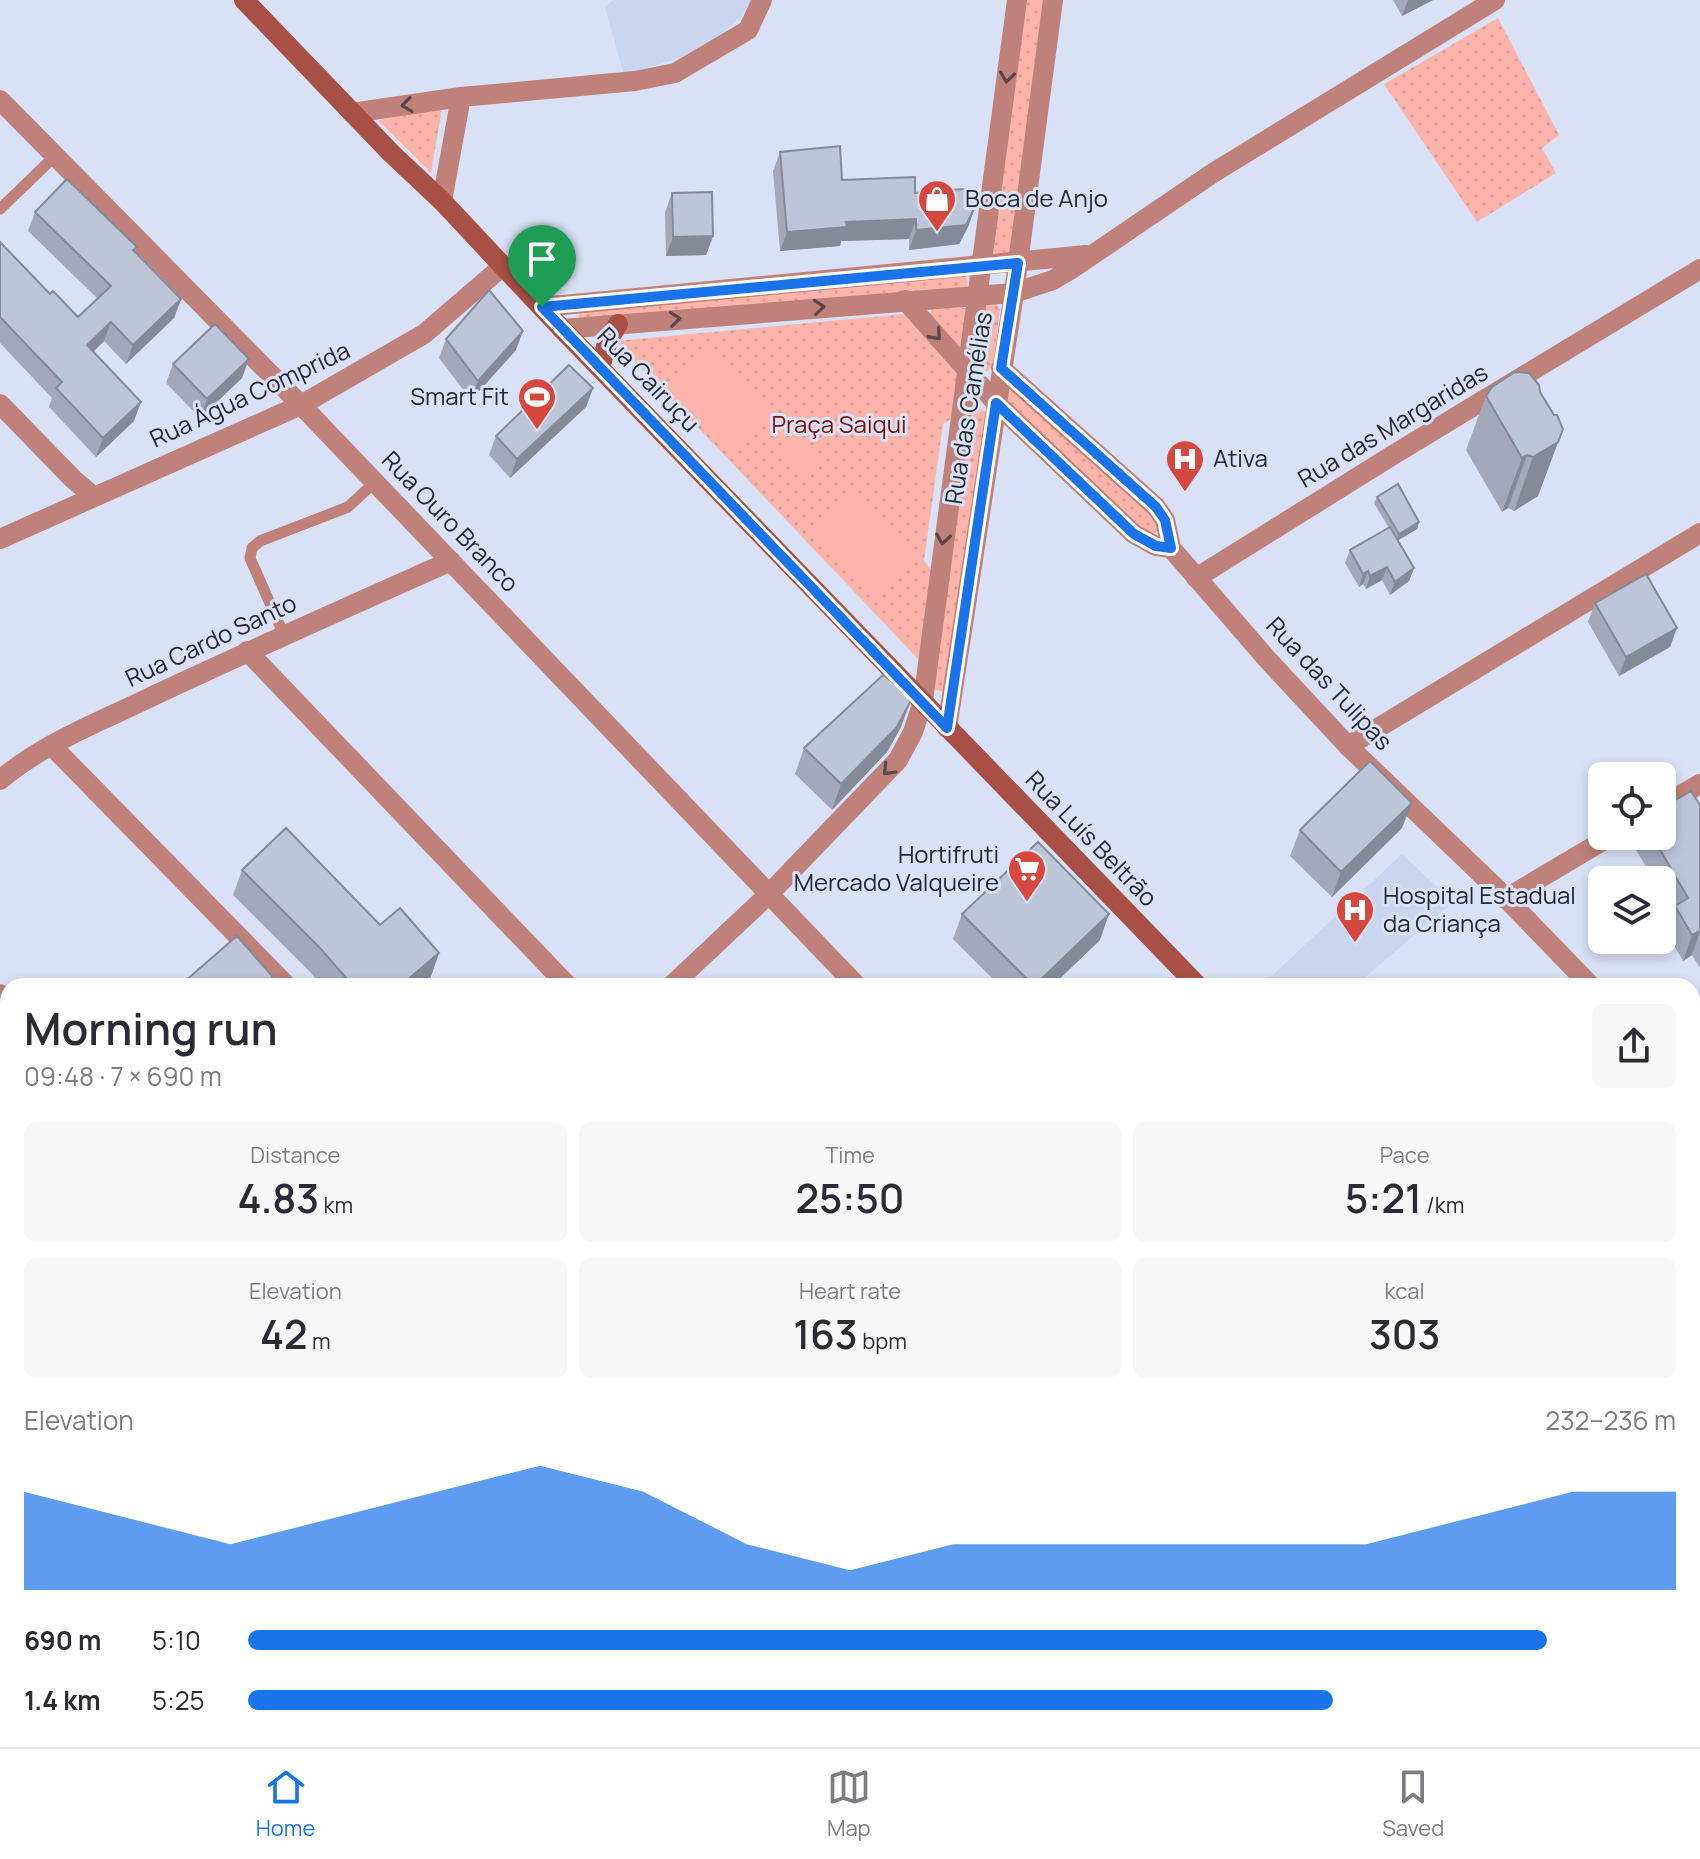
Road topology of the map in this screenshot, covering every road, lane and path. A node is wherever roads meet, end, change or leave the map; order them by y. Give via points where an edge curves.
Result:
1 (762, 0) edge
2 (1017, 0) edge
3 (1053, 0) edge
4 (1495, 0) edge
5 (251, 3) edge
6 (461, 97) junction
7 (0, 100) edge
8 (352, 113) junction
9 (55, 156) junction
10 (442, 201) junction
11 (0, 209) edge
12 (1090, 255) junction
13 (1018, 263) junction
14 (503, 266) junction
15 (981, 267) junction
16 (1700, 269) edge
17 (769, 286) junction
18 (1014, 293) junction
19 (978, 296) junction
20 (905, 300) junction
21 (542, 307) junction
22 (772, 311) junction
23 (618, 324) junction
24 (562, 329) junction
25 (600, 368) junction
26 (1001, 368) junction
27 (967, 370) junction
28 (996, 403) junction
29 (0, 404) edge
30 (301, 405) junction
31 (375, 482) junction
32 (93, 496) junction
33 (1700, 533) edge
34 (0, 539) edge
35 (1171, 548) junction
36 (451, 561) junction
37 (1196, 578) junction
38 (284, 635) junction
39 (247, 651) junction
40 (923, 701) junction
41 (947, 728) junction
42 (51, 745) junction
43 (1348, 746) junction
44 (0, 780) edge
45 (1700, 784) edge
46 (1676, 798) edge
47 (1588, 850) edge
48 (769, 894) junction
49 (1505, 899) junction
50 (279, 978) edge
51 (560, 978) edge
52 (680, 978) edge
53 (849, 978) edge
54 (1190, 978) edge
55 (1583, 978) edge

1 - 6 street via 748,30 675,73
2 -> 15 street, Rua das Camélias
3 - 13 street, Rua das Camélias
4 - 12 street
5 - 8 main road, Rua Cairuçu
6 -> 8 street
6 - 10 street
7 - 9 street, Rua Ouro Branco
8 - 10 main road, Rua Cairuçu
9 - 11 lane
9 - 30 street, Rua Ouro Branco
10 - 14 main road, Rua Cairuçu
12 - 13 street
12 - 18 street via 1053,280
13 - 15 street
13 - 18 street, Rua das Camélias
14 - 21 main road, Rua Cairuçu
14 - 30 street, Rua Água Comprida via 424,334
15 - 17 street
15 - 19 street, Rua das Camélias
16 - 37 street, Rua das Margaridas
17 - 21 street
17 - 22 street
18 - 19 street
18 - 26 street, Rua das Camélias
19 - 20 street
19 - 27 street, Rua das Camélias
22 -> 20 street
20 -> 27 street, Rua das Tulipas
21 - 24 main road, Rua Cairuçu
23 -> 22 street
23 - 24 street
23 - 25 main road
24 - 25 main road, Rua Cairuçu
25 - 40 main road, Rua Cairuçu
26 - 28 street, Rua das Camélias
26 - 35 street, Rua das Tulipas via 1156,507
27 - 28 street, Rua das Tulipas
27 -> 40 street, Rua das Camélias
28 - 35 street, Rua das Tulipas via 1134,534
28 - 41 street, Rua das Camélias
29 - 32 street
30 - 31 street, Rua Ouro Branco
30 - 32 street, Rua Água Comprida
31 - 36 street, Rua Ouro Branco
31 - 38 lane via 348,507 252,548 250,558
32 - 34 street, Rua Água Comprida
33 - 43 street
35 - 37 street, Rua das Tulipas
36 - 38 street, Rua Cardo Santo
36 - 48 street, Rua Ouro Branco
37 - 43 street, Rua das Tulipas
38 - 39 street, Rua Cardo Santo
39 - 42 street, Rua Cardo Santo
39 - 51 street
40 - 41 main road, Rua Cairuçu
40 -> 48 street, Rua das Camélias via 898,760
41 - 54 main road, Rua Luís Beltrão
42 - 44 street, Rua Cardo Santo
42 - 50 street
43 - 49 street, Rua das Tulipas
45 - 46 street
47 - 49 street
48 - 52 street, Rua das Camélias
48 - 53 street, Rua Ouro Branco
49 - 55 street, Rua das Tulipas

